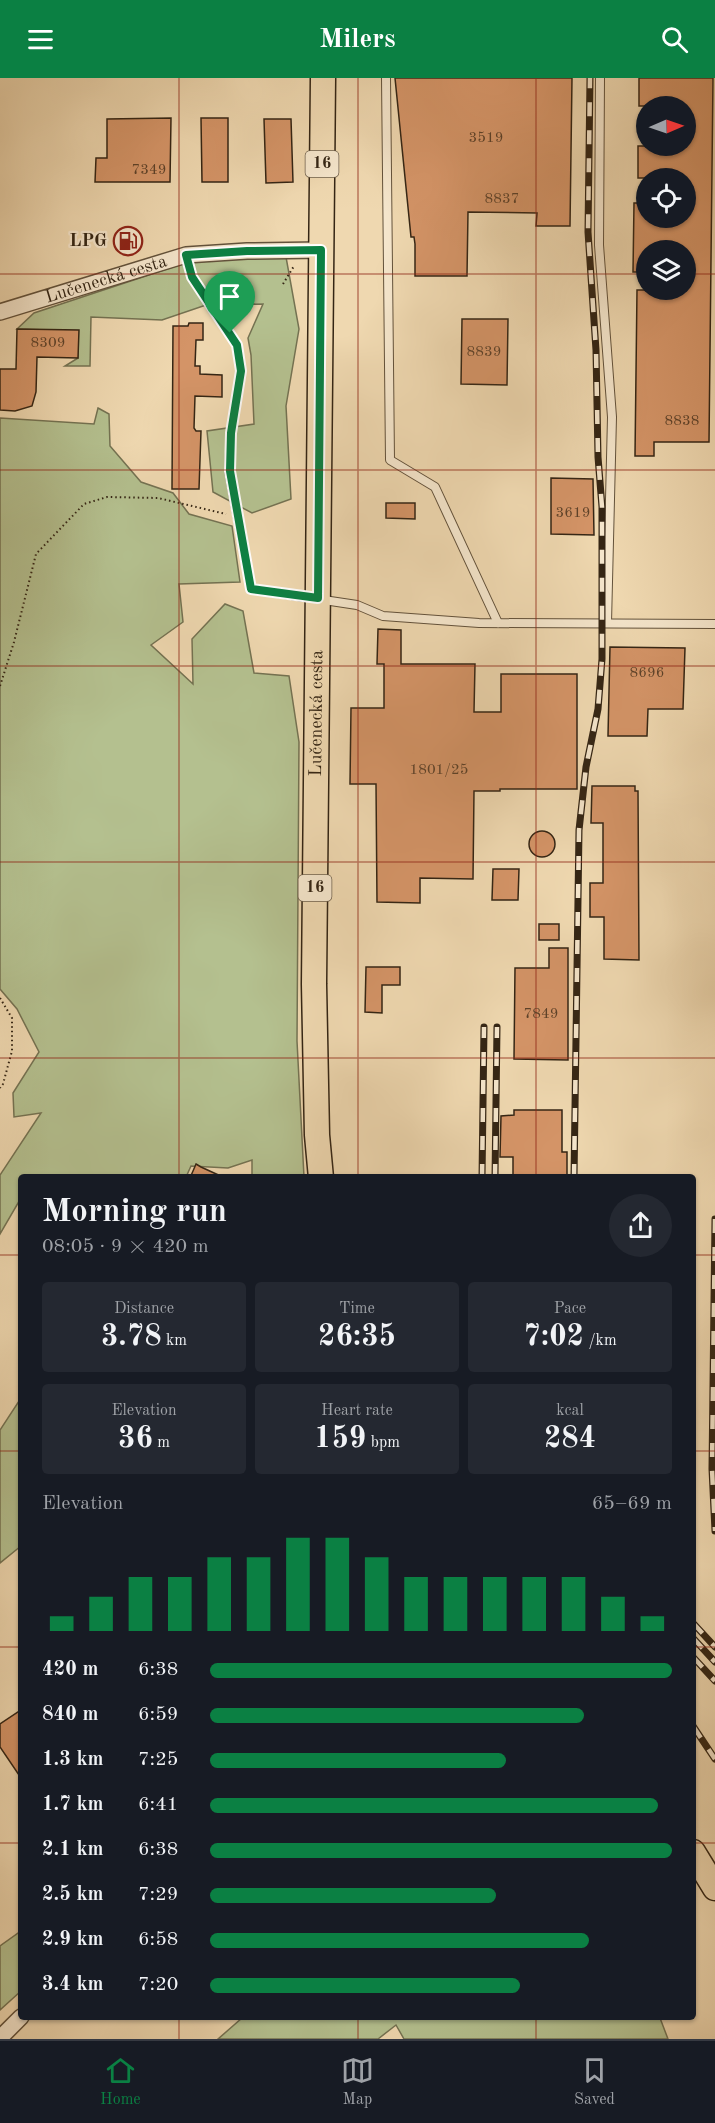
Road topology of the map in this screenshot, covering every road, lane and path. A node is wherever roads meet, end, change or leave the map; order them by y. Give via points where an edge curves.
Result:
1 (323, 78) edge
2 (386, 78) edge
3 (600, 78) edge
4 (321, 250) junction
5 (186, 255) junction
6 (297, 262) dead end
7 (283, 284) dead end
8 (0, 312) edge
9 (238, 517) junction
10 (318, 598) junction
11 (498, 623) junction
12 (607, 623) junction
13 (715, 624) edge
14 (0, 686) edge
15 (0, 998) edge
16 (0, 1088) edge
17 (321, 1174) edge
18 (696, 1857) edge
19 (715, 1888) edge
20 (18, 2020) edge
21 (0, 2038) edge

1 - 4 main road, Lučenecká cesta / 16
2 - 11 lane via 390,460 435,487
3 - 12 lane via 599,245 612,417
4 - 5 street, Lučenecká cesta
4 - 10 main road, Lučenecká cesta / 16
5 - 8 street, Lučenecká cesta
5 - 9 lane via 192,277 237,345 240,357 230,451 231,487
6 - 7 path
9 - 10 lane via 251,589
9 - 14 path via 158,498 107,497 84,504 36,554
10 - 11 lane via 357,605 383,616
10 - 17 main road, Lučenecká cesta / 16 via 314,994
11 - 12 lane
12 - 13 lane
15 - 16 path via 12,1018 12,1051
18 - 19 main road
20 - 21 street

